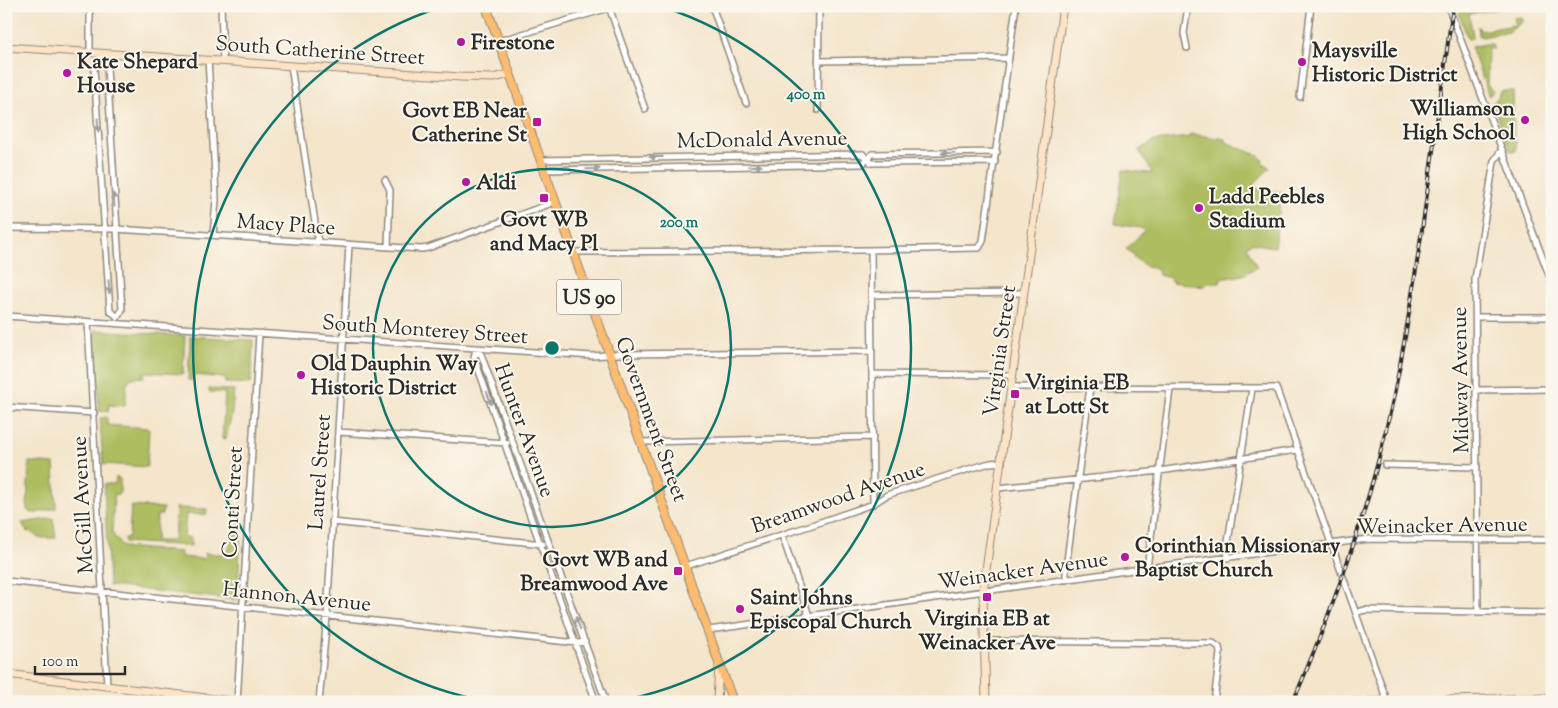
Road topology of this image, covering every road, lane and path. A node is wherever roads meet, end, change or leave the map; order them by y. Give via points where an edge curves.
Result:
1 (90, 6) edge
2 (221, 6) edge
3 (486, 6) edge
4 (616, 6) edge
5 (712, 6) edge
6 (819, 6) edge
7 (1016, 6) edge
8 (1063, 6) edge
9 (1188, 6) edge
10 (1312, 6) edge
11 (1448, 6) edge
12 (609, 7) edge
13 (499, 41) junction
14 (6, 48) edge
15 (1186, 48) dead end
16 (90, 53) junction
17 (101, 57) junction
18 (1009, 58) junction
19 (208, 60) junction
20 (223, 61) junction
21 (818, 61) junction
22 (291, 66) junction
23 (510, 74) junction
24 (1300, 97) dead end
25 (746, 103) dead end
26 (645, 109) dead end
27 (818, 110) dead end
28 (1501, 151) junction
29 (997, 152) junction
30 (540, 160) junction
31 (995, 162) junction
32 (544, 170) junction
33 (385, 180) dead end
34 (556, 202) junction
35 (6, 228) edge
36 (104, 229) junction
37 (116, 229) junction
38 (213, 235) junction
39 (318, 242) junction
40 (349, 245) junction
41 (388, 247) junction
42 (867, 250) junction
43 (573, 252) junction
44 (1552, 283) edge
45 (1024, 293) junction
46 (871, 294) junction
47 (6, 316) edge
48 (117, 316) junction
49 (1476, 317) junction
50 (1552, 317) edge
51 (88, 322) junction
52 (117, 324) junction
53 (259, 334) junction
54 (343, 340) junction
55 (476, 351) junction
56 (872, 351) junction
57 (610, 355) junction
58 (872, 374) junction
59 (1014, 375) junction
60 (1012, 387) junction
61 (1090, 387) junction
62 (1170, 388) junction
63 (1252, 389) junction
64 (1476, 390) junction
65 (1552, 390) edge
66 (6, 407) edge
67 (94, 413) junction
68 (338, 432) junction
69 (873, 436) junction
70 (513, 442) junction
71 (642, 442) junction
72 (505, 444) junction
73 (1297, 450) junction
74 (1241, 458) junction
75 (1002, 462) junction
76 (1385, 465) dead end
77 (1477, 467) junction
78 (1160, 471) junction
79 (1077, 480) junction
80 (998, 488) junction
81 (873, 504) junction
82 (332, 522) junction
83 (782, 535) junction
84 (1478, 539) junction
85 (1552, 540) edge
86 (549, 543) junction
87 (541, 544) junction
88 (1331, 544) junction
89 (1228, 558) junction
90 (686, 566) junction
91 (1147, 568) junction
92 (6, 580) edge
93 (1066, 580) junction
94 (103, 592) junction
95 (983, 592) junction
96 (242, 607) junction
97 (1478, 612) junction
98 (1356, 613) junction
99 (1552, 613) edge
100 (327, 616) junction
101 (809, 616) junction
102 (709, 630) junction
103 (985, 641) junction
104 (584, 642) junction
105 (577, 644) junction
106 (719, 661) junction
107 (6, 674) edge
108 (107, 685) junction
109 (1552, 698) edge
110 (1387, 701) edge
111 (1442, 701) edge
112 (238, 702) edge
113 (320, 702) edge
114 (596, 702) edge
115 (606, 702) edge
116 (716, 702) edge
117 (734, 702) edge
118 (986, 702) edge
119 (1214, 702) edge
120 (1339, 702) edge

1 - 16 street
2 - 20 street
3 - 13 main road, Government Street / US 90
4 - 12 street
5 - 25 street
6 - 21 street
7 - 18 street
8 - 45 street, Virginia Street
9 - 15 street via 1184,33
10 - 24 street
11 - 28 street
12 - 13 street
12 - 26 street
13 - 23 main road, Government Street / US 90
14 - 16 street, South Catherine Street
16 - 17 street, South Catherine Street
17 - 19 street, South Catherine Street
17 -> 36 street via 94,68
37 -> 17 street via 107,68
18 - 21 street
18 - 29 street
19 - 20 street, South Catherine Street
19 - 38 street via 216,200
20 - 22 street, South Catherine Street
21 - 27 street
22 - 23 street, South Catherine Street via 461,77 493,78
22 - 39 street
23 - 30 main road, Government Street / US 90
28 - 44 street
28 - 49 street, Midway Avenue via 1494,162 1475,279
29 - 31 street
29 -> 31 street, McDonald Avenue via 872,154 869,159 872,164
30 - 32 main road, Government Street / US 90
32 -> 30 street, McDonald Avenue via 863,164 866,159 863,154
31 - 42 street via 983,241 979,248
32 - 34 main road, Government Street / US 90
33 - 41 street via 390,190
34 - 41 street, Macy Place via 428,248
34 - 43 main road, Government Street / US 90
35 - 36 street, Macy Place
36 - 37 street, Macy Place
36 -> 48 street via 110,311
37 - 38 street, Macy Place
37 - 48 street via 122,310
38 - 39 street, Macy Place
39 - 40 street, Macy Place
40 - 41 street, Macy Place
40 - 54 street, Laurel Street
42 - 43 street
42 - 46 street
43 - 57 main road, Government Street / US 90
45 - 46 street
45 - 59 street, Virginia Street
46 - 56 street
47 - 51 street, South Monterey Street
48 - 52 street
49 - 50 street
49 - 64 street, Midway Avenue
51 - 52 street, South Monterey Street
51 - 67 street, McGill Avenue
52 - 53 street, South Monterey Street
53 - 54 street, South Monterey Street
53 - 96 street, Conti Street
54 - 55 street, South Monterey Street
54 - 68 street, Laurel Street
55 - 57 street, South Monterey Street
55 - 70 street, Hunter Avenue via 480,354
55 -> 72 street, Hunter Avenue via 474,357
56 - 57 street, South Monterey Street
56 - 58 street
57 - 71 main road, Government Street / US 90
58 - 59 street
58 - 69 street
59 - 60 street, Virginia Street
60 - 61 street
60 - 75 street, Virginia Street
61 - 62 street
61 - 79 street
62 - 63 street
62 - 78 street
63 - 73 street via 1276,388
63 - 74 street
64 - 65 street
64 - 77 street, Midway Avenue
66 - 67 street
67 - 94 street, McGill Avenue
68 - 72 street
68 - 82 street, Laurel Street
69 - 71 street
69 - 81 street
70 - 72 street
70 - 86 street, Hunter Avenue
71 - 90 main road, Government Street / US 90
72 - 87 street, Hunter Avenue
73 - 74 street
73 - 88 street
74 - 78 street
74 - 89 street
75 - 80 street, Virginia Street
75 - 81 street, Breamwood Avenue via 896,492
76 - 77 street
77 - 84 street, Midway Avenue
78 - 79 street
78 - 91 street
79 - 80 street
79 - 93 street
80 - 95 street, Virginia Street
81 - 83 street, Breamwood Avenue
82 - 87 street
82 - 100 street, Laurel Street
83 - 90 street, Breamwood Avenue
83 - 101 street
84 - 85 street, Weinacker Avenue
84 - 88 street, Weinacker Avenue via 1368,539
84 - 97 street, Midway Avenue
86 - 87 street
104 -> 86 street, Hunter Avenue
87 - 105 street, Hunter Avenue
88 - 89 street, Weinacker Avenue
88 - 98 street
89 - 91 street, Weinacker Avenue
90 - 102 main road, Government Street / US 90
91 - 93 street, Weinacker Avenue
92 - 94 street, Hannon Avenue
93 - 95 street, Weinacker Avenue
94 - 96 street, Hannon Avenue
94 - 108 street, McGill Avenue
95 - 101 street, Weinacker Avenue
95 - 103 street, Virginia Street
96 - 100 street, Hannon Avenue
96 - 112 street, Conti Street
97 - 98 street via 1364,610
97 - 99 street
98 - 110 street
100 - 105 street, Hannon Avenue
100 - 113 street, Laurel Street
101 - 102 street, Weinacker Avenue
102 - 106 main road, Government Street / US 90
103 - 118 street, Virginia Street
103 - 119 street via 1213,643 1219,647 1220,653
104 - 105 street, Hannon Avenue
104 - 115 street, Hunter Avenue
105 - 114 street, Hunter Avenue
106 - 116 street
106 - 117 main road, Government Street / US 90
107 - 108 street
108 - 112 street
109 - 111 street
110 - 111 street
110 - 120 street

